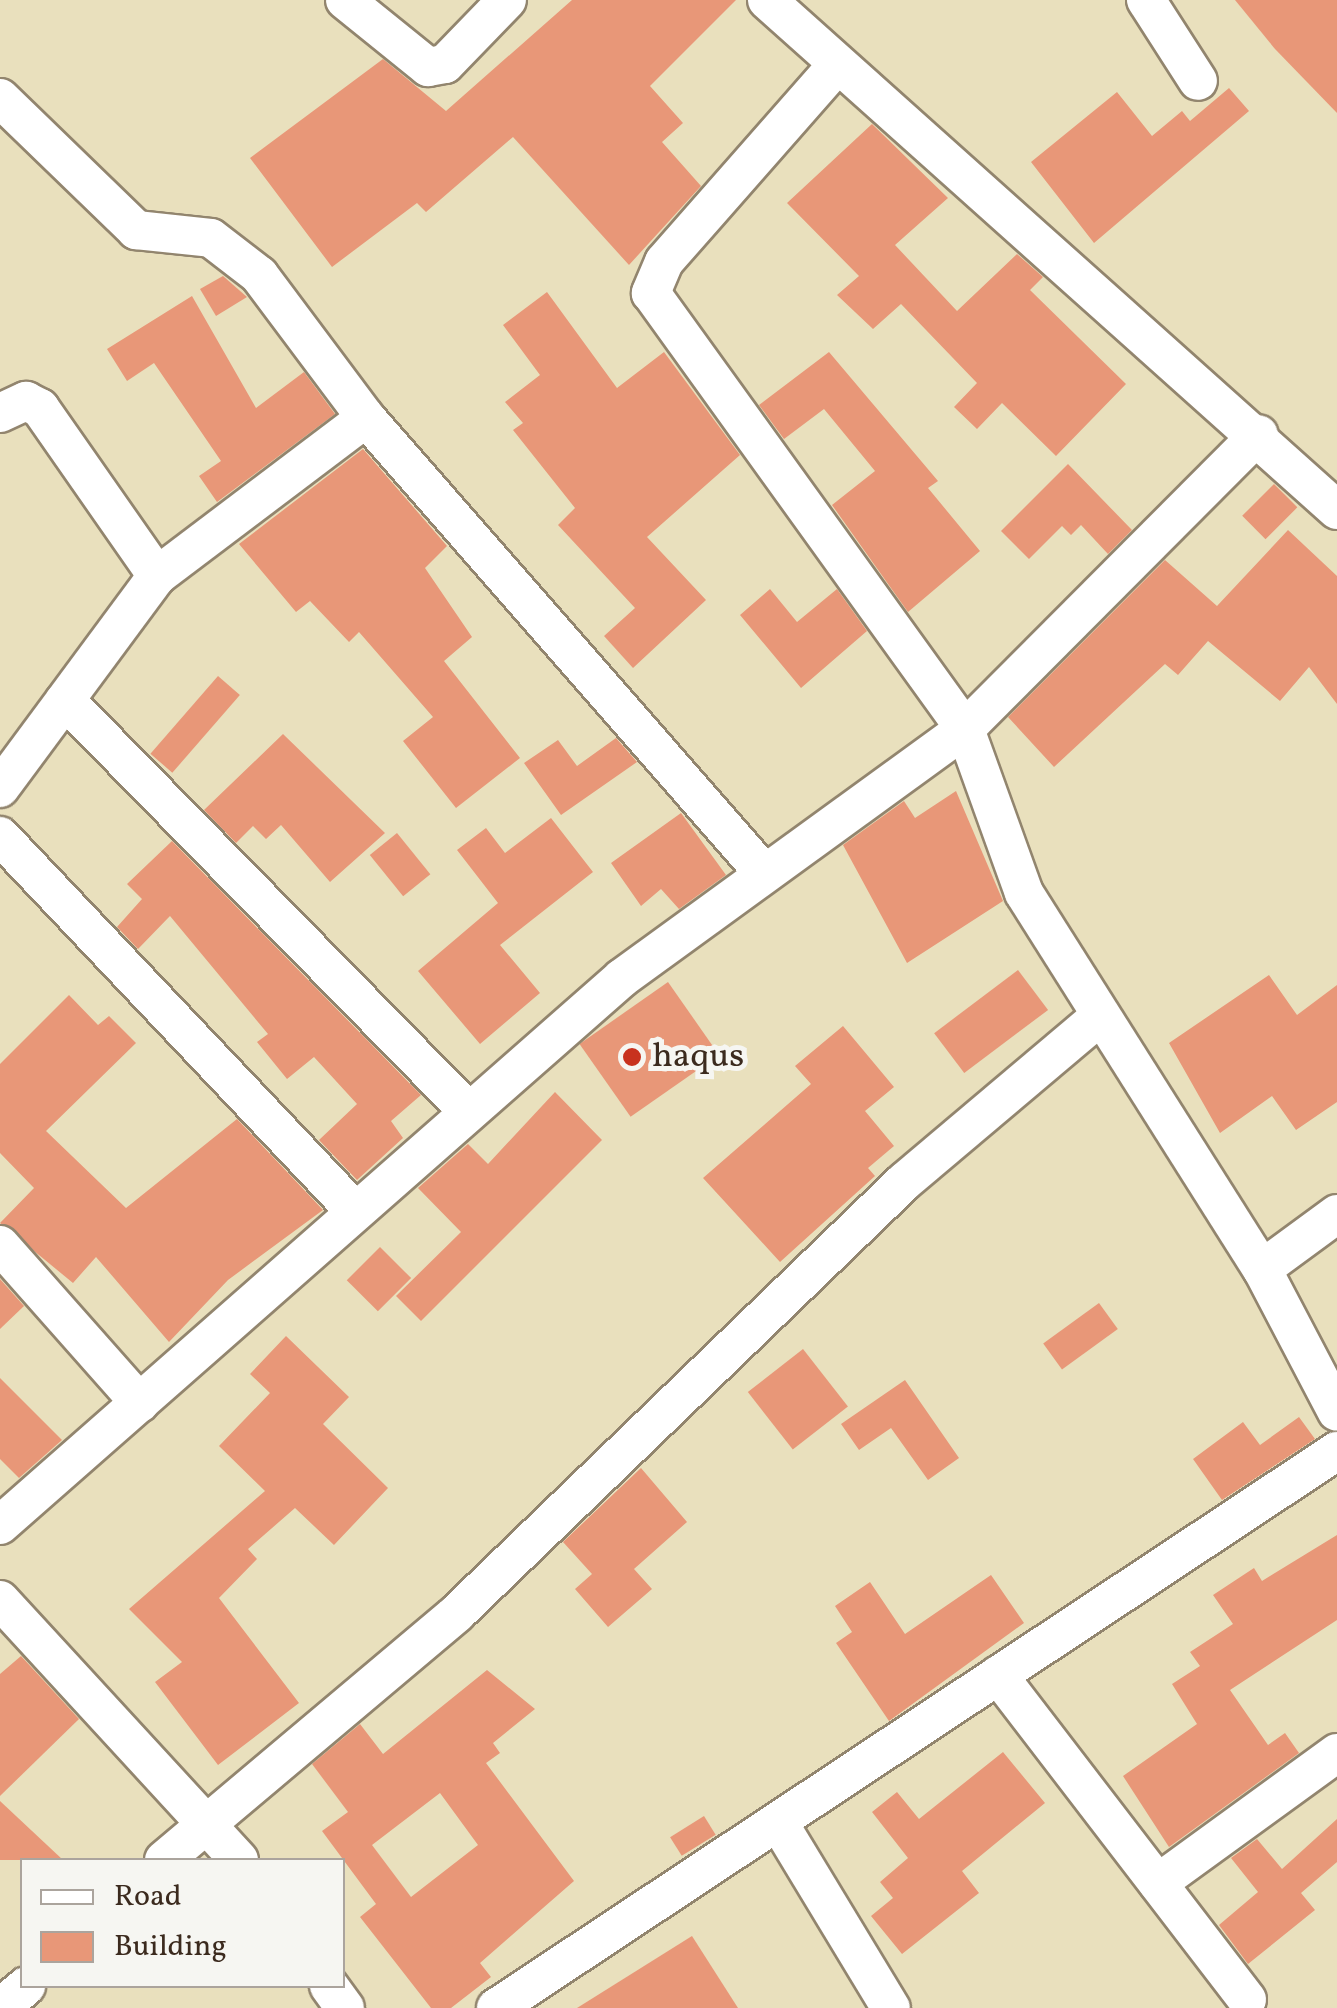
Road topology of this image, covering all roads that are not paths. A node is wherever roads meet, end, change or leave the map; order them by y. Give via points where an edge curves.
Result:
1 (345, 0) edge
2 (507, 0) edge
3 (766, 0) edge
4 (1146, 0) edge
5 (837, 64) junction
6 (1198, 80) dead end
7 (0, 98) edge
8 (0, 413) edge
9 (366, 418) junction
10 (1258, 434) junction
11 (1337, 510) edge
12 (156, 576) junction
13 (64, 700) junction
14 (964, 729) junction
15 (0, 788) edge
16 (0, 836) edge
17 (763, 872) junction
18 (1098, 1018) junction
19 (467, 1110) junction
20 (355, 1211) junction
21 (1337, 1214) edge
22 (0, 1244) edge
23 (1262, 1270) junction
24 (140, 1404) junction
25 (1337, 1412) edge
26 (1337, 1450) edge
27 (0, 1525) edge
28 (0, 1600) edge
29 (998, 1675) junction
30 (1337, 1752) edge
31 (208, 1817) junction
32 (780, 1826) junction
33 (166, 1858) edge
34 (238, 1858) edge
35 (1158, 1883) junction
36 (24, 1988) edge
37 (1247, 1999) dead end
38 (0, 2008) edge
39 (496, 2008) edge
40 (891, 2008) edge

1 - 2 street via 428,67 445,64
3 - 5 street
4 - 6 street
5 - 10 street
5 - 14 street via 664,262 652,293
7 - 9 street via 136,230 228,246
8 - 12 street via 26,401 40,408
9 - 12 street
9 - 17 street
10 - 11 street
10 - 14 street
12 - 13 street
13 - 15 street
13 - 19 street
14 - 17 street
14 - 18 street via 1002,848
16 - 20 street
17 - 19 street
18 - 23 street
18 - 31 street via 905,1181 457,1614
19 - 20 street
20 - 24 street
21 - 23 street
22 - 24 street
23 - 25 street
24 - 27 street
26 - 29 street via 1159,1577
28 - 31 street
29 - 32 street
29 - 35 street
30 - 35 street
31 - 33 street
31 - 34 street
32 - 39 street
32 - 40 street
35 - 37 street
36 - 38 street

